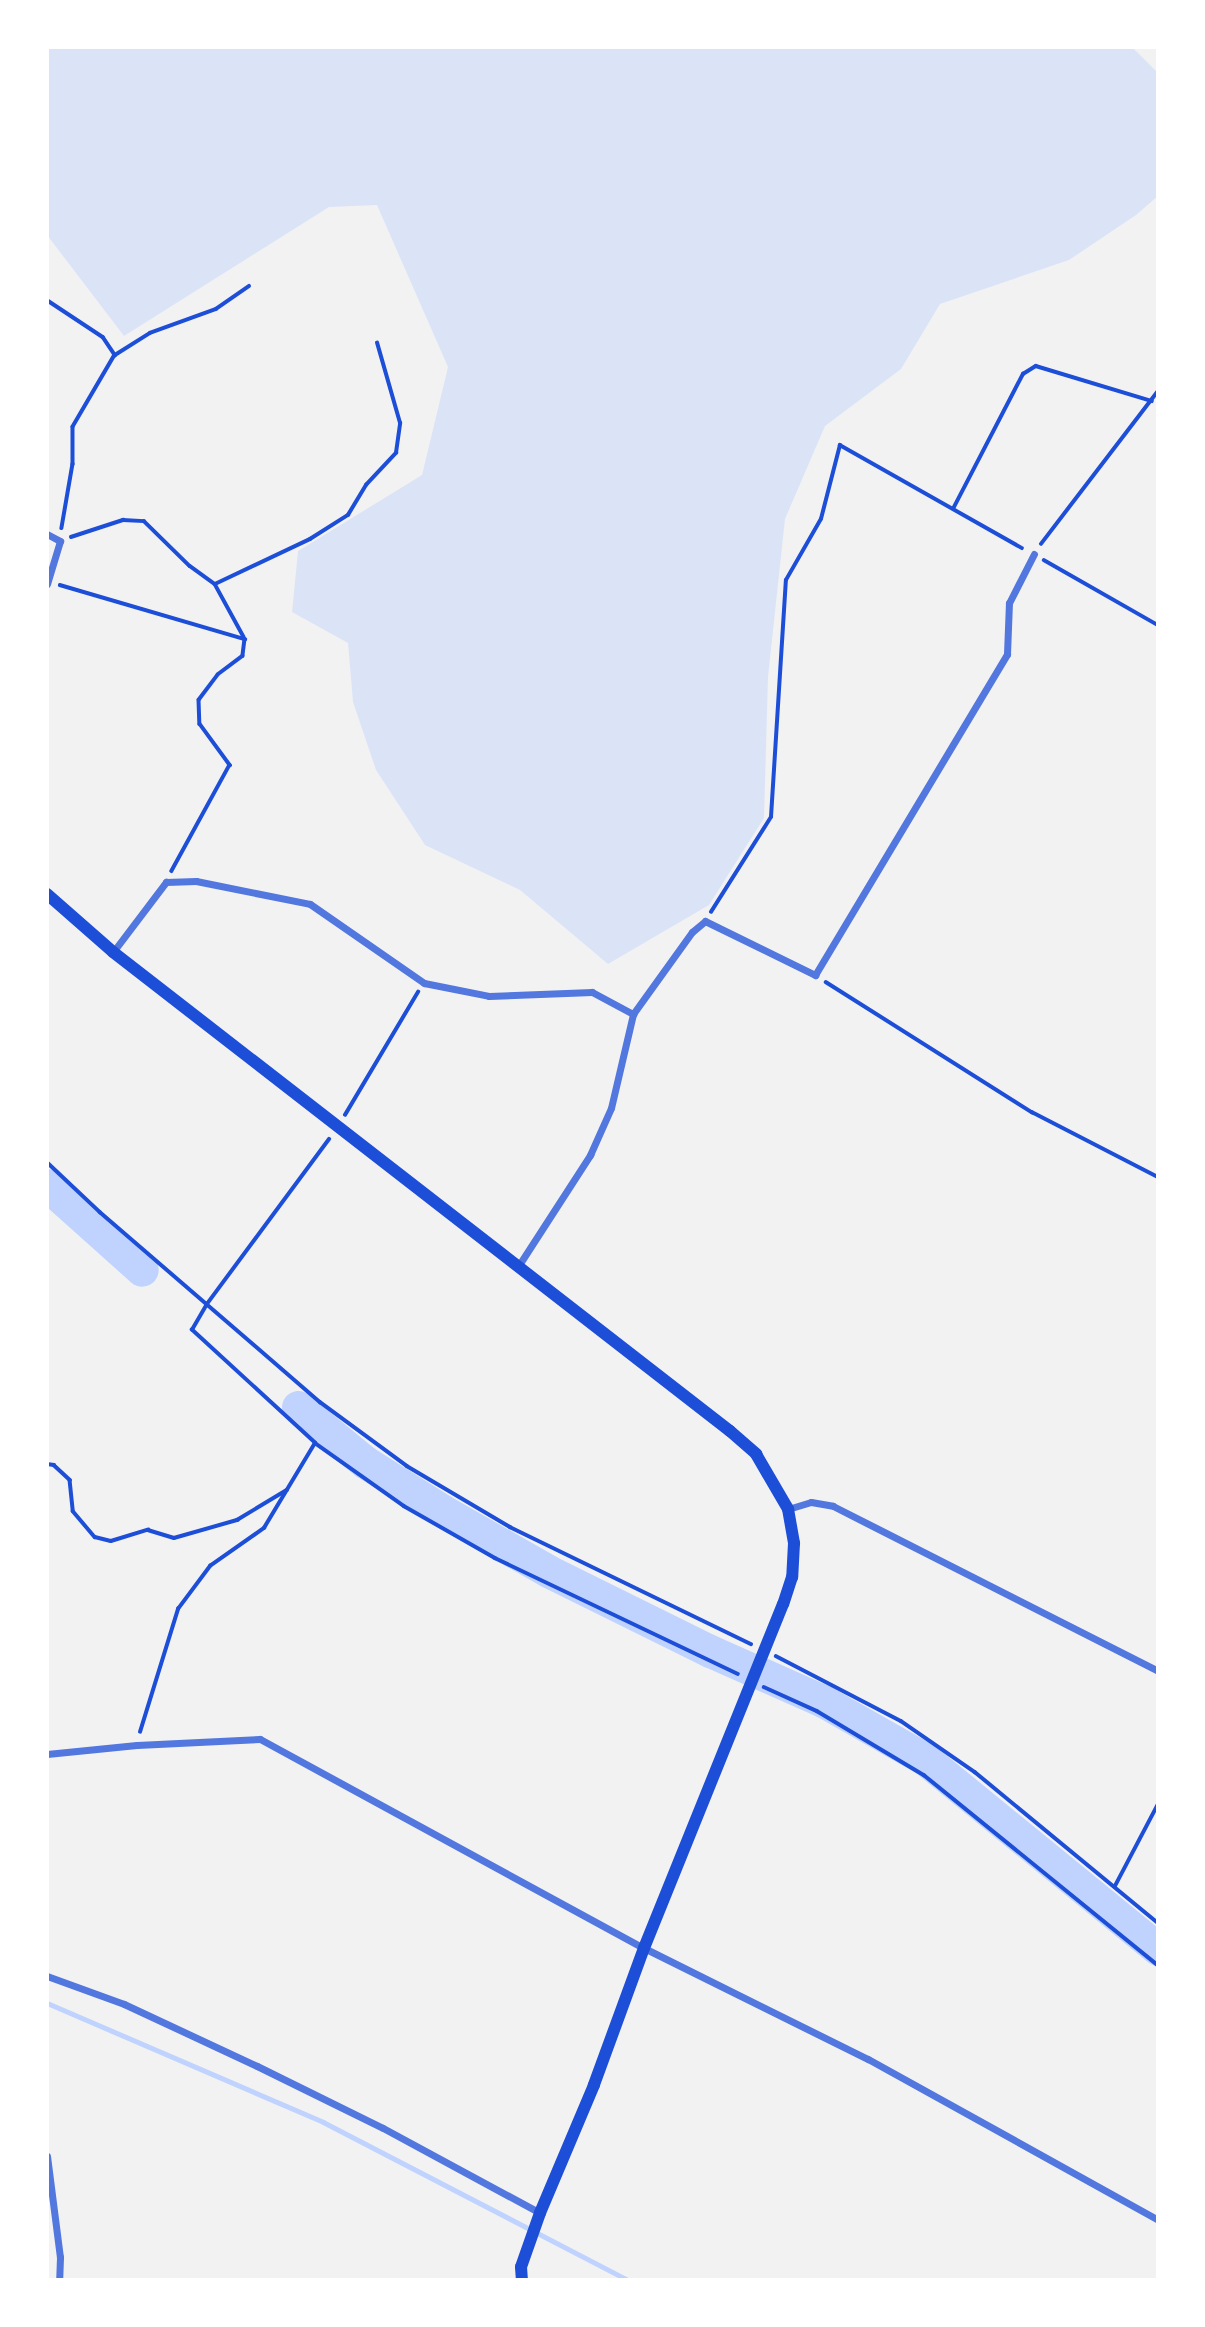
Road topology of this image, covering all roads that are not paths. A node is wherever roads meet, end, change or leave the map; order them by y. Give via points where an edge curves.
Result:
1 (47, 534) edge
2 (1034, 554) road end
3 (48, 582) edge
4 (47, 894) edge
5 (113, 952) junction
6 (634, 1014) junction
7 (517, 1268) junction
8 (788, 1509) junction
9 (1157, 1669) edge
10 (47, 1755) edge
11 (644, 1948) junction
12 (47, 1976) edge
13 (47, 2156) edge
14 (540, 2213) junction
15 (1158, 2220) edge
16 (58, 2280) edge
17 (522, 2280) edge

1 - 3 street via 60,541
2 - 6 street via 1009,603 1007,654 815,975 705,921 692,932
4 - 5 main road
5 - 6 street via 166,882 196,881 310,904 424,983 489,996 592,992
5 - 7 main road
6 - 7 street via 611,1108 590,1155
7 - 8 main road via 756,1454
8 - 9 street via 811,1502 833,1506
8 - 11 main road via 794,1543 792,1577
10 - 11 street via 260,1739
11 - 14 main road via 594,2085
11 - 15 street via 868,2059
12 - 14 street via 124,2004 257,2066
13 - 16 street via 60,2257
14 - 17 main road via 521,2267

